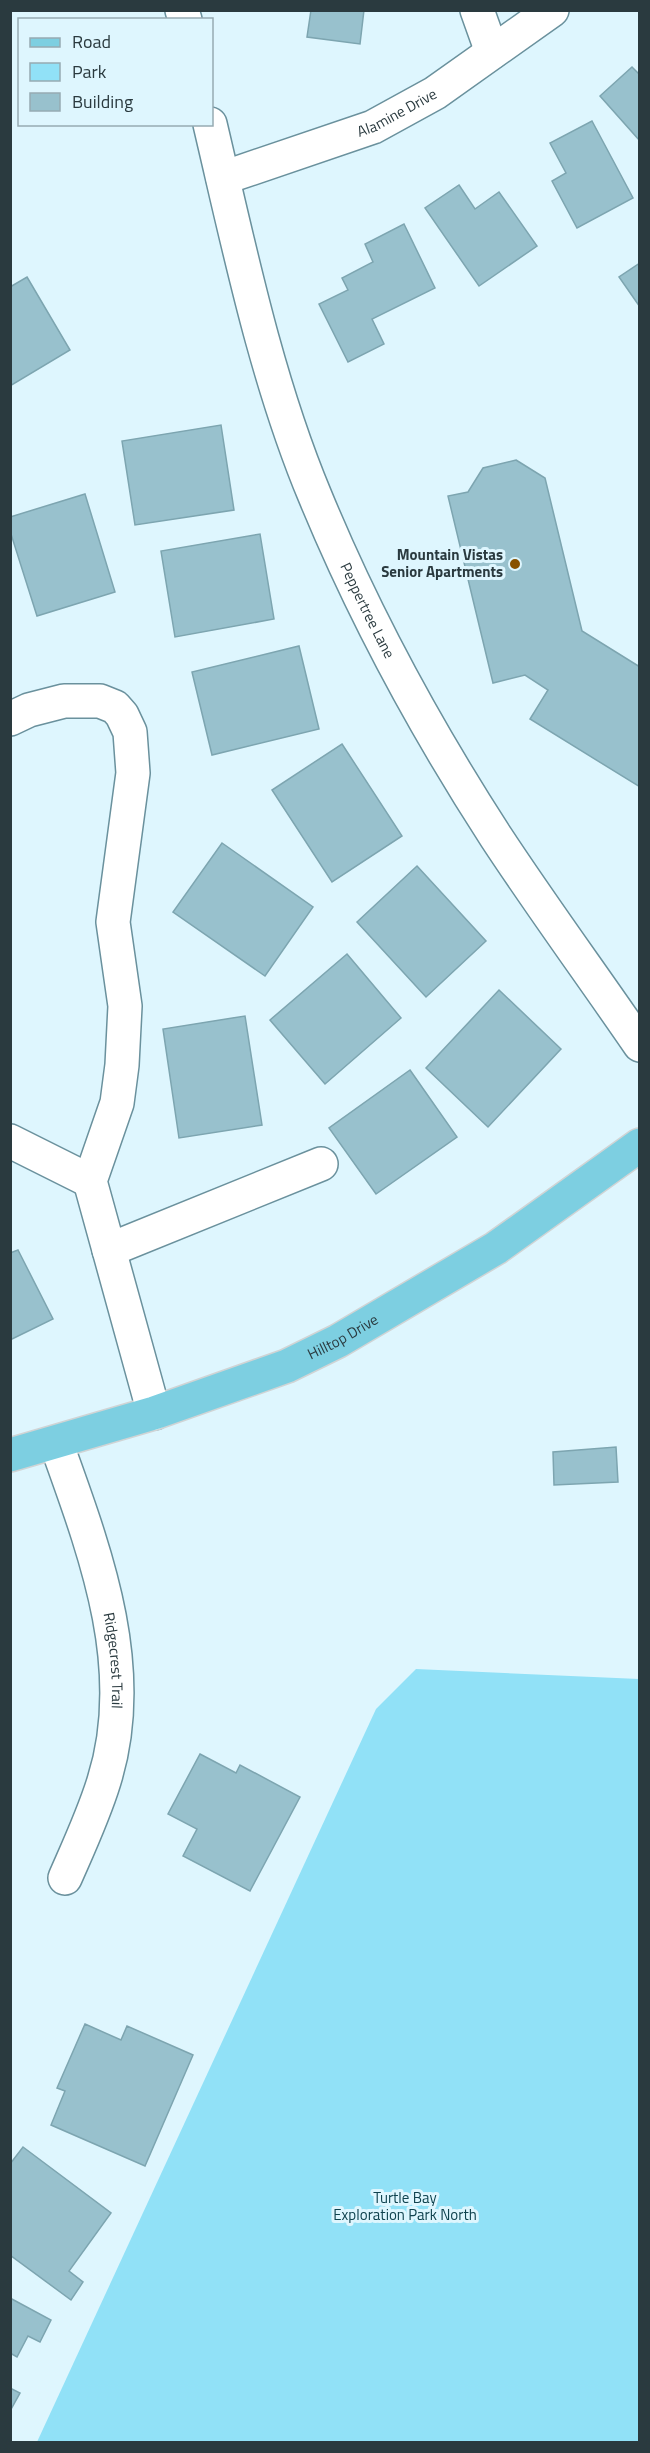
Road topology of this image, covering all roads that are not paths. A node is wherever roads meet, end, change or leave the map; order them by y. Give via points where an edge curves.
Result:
1 (477, 10) edge
2 (552, 10) edge
3 (492, 52) junction
4 (210, 126) edge
5 (223, 178) junction
6 (10, 719) edge
7 (639, 1045) edge
8 (10, 1141) edge
9 (639, 1145) edge
10 (321, 1164) dead end
11 (90, 1181) junction
12 (109, 1250) junction
13 (154, 1413) junction
14 (56, 1443) junction
15 (10, 1455) edge
16 (65, 1878) dead end

1 - 3 street
2 - 3 street, Alamine Drive
3 - 5 street, Alamine Drive via 435,93 373,127
4 - 5 street, Peppertree Lane
5 - 7 street, Peppertree Lane via 299,454 374,625 413,700 495,836
6 - 11 street via 64,701 100,701 115,707 130,732 133,773 114,922 125,1006 122,1065 117,1103
8 - 11 street
9 - 13 main road, Hilltop Drive via 496,1248 338,1341 287,1366
10 - 12 street
11 - 12 street
12 - 13 street
13 - 14 main road, Hilltop Drive
14 - 15 main road, Hilltop Drive
14 - 16 street, Ridgecrest Trail via 98,1565 112,1626 115,1667 114,1727 105,1779

